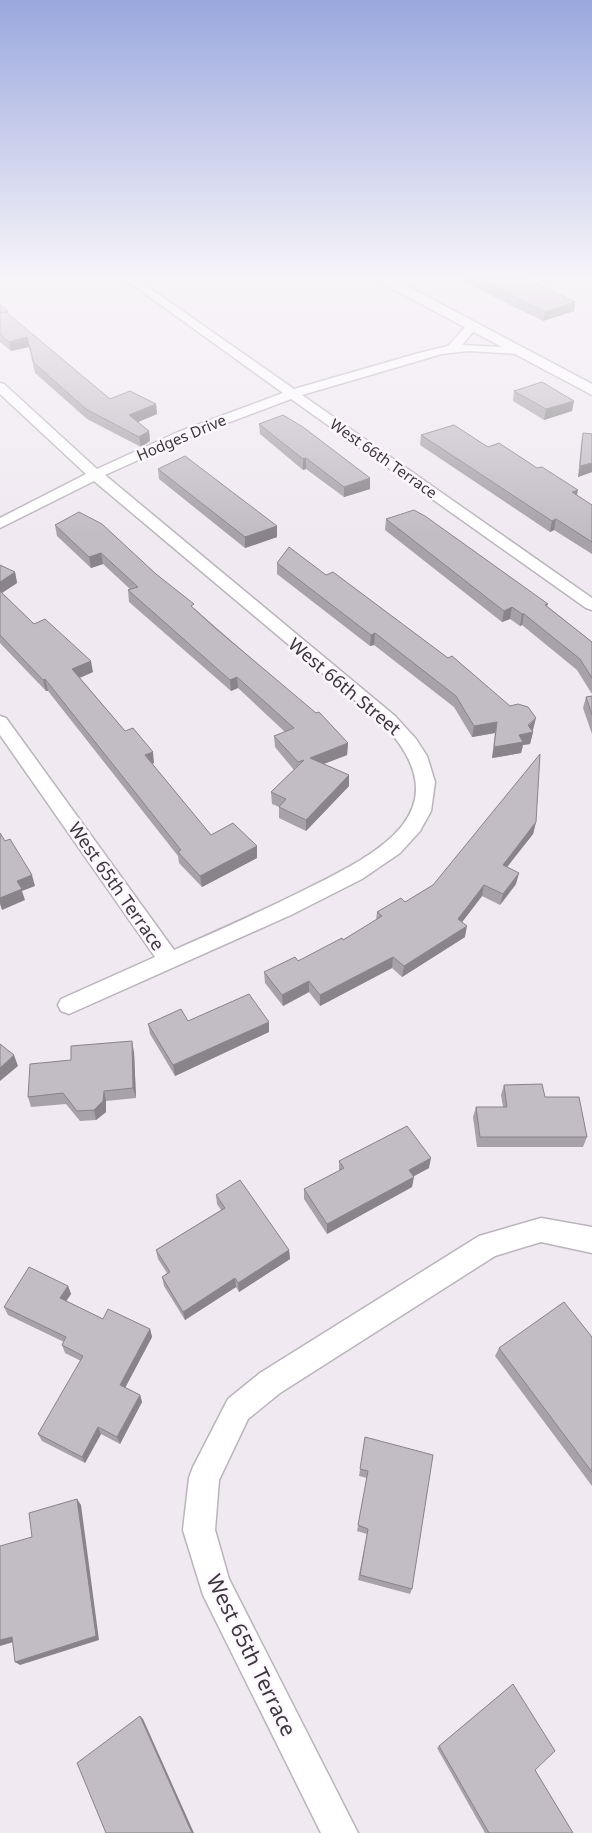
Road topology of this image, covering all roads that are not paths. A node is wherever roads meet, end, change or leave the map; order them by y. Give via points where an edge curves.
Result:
1 (248, 363) edge
2 (402, 363) edge
3 (541, 363) edge
4 (0, 387) edge
5 (592, 390) edge
6 (293, 394) junction
7 (96, 474) junction
8 (0, 524) edge
9 (592, 604) edge
10 (0, 722) edge
11 (169, 960) junction
12 (69, 1005) dead end
13 (592, 1240) edge
14 (340, 1833) edge

1 - 6 street, West 66th Terrace
2 - 6 street, Hodges Drive
3 - 5 street
4 - 7 street, West 66th Street
6 - 7 street, Hodges Drive via 217,421
6 - 9 street, West 66th Terrace
7 - 8 street, Hodges Drive
7 - 11 street, West 66th Street via 389,720 408,738 423,766 425,796 421,811 401,840 386,853 265,919
10 - 11 street, West 65th Terrace
11 - 12 street, West 65th Terrace
13 - 14 street, West 65th Terrace via 541,1230 488,1244 270,1383 238,1409 204,1478 199,1530 214,1584

